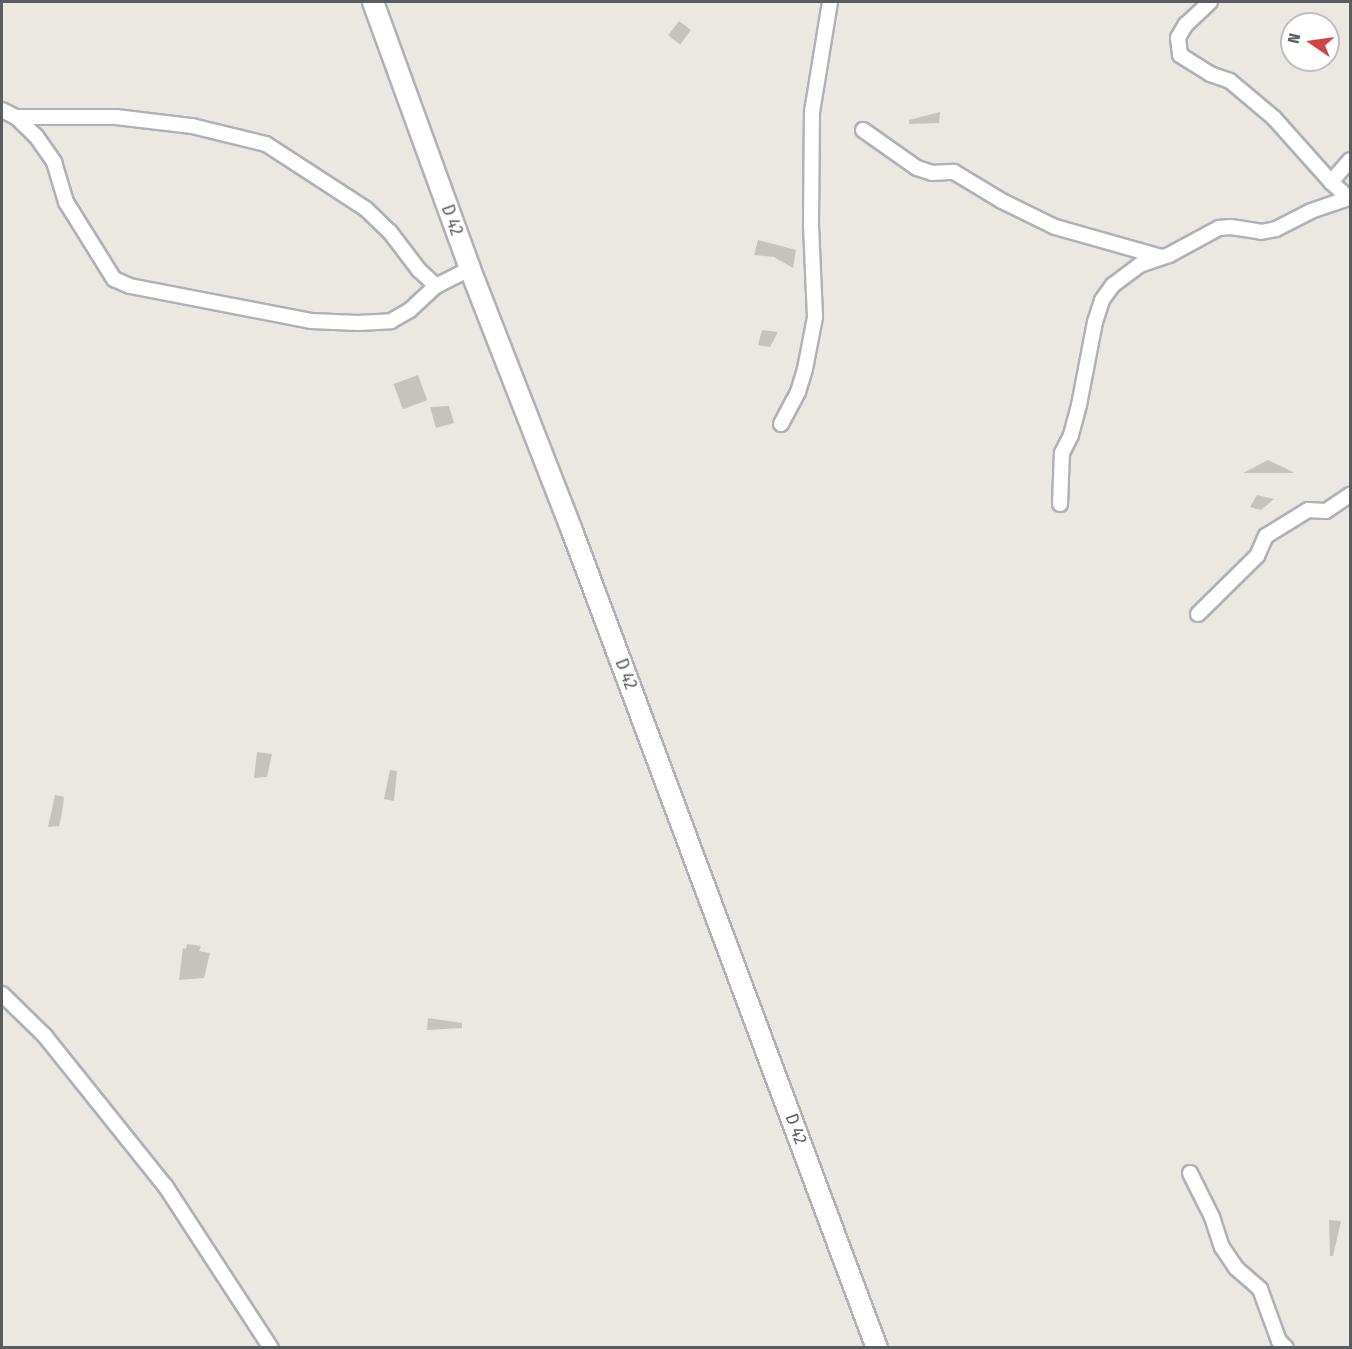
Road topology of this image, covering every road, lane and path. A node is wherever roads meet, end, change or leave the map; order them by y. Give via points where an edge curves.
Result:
1 (373, 2) edge
2 (830, 2) edge
3 (1210, 2) edge
4 (2, 110) edge
5 (16, 117) junction
6 (863, 130) dead end
7 (1350, 160) edge
8 (1331, 182) junction
9 (1349, 198) edge
10 (1161, 257) junction
11 (470, 269) junction
12 (436, 286) junction
13 (781, 424) dead end
14 (1350, 495) edge
15 (1060, 504) dead end
16 (1198, 615) dead end
17 (2, 994) edge
18 (1190, 1173) dead end
19 (271, 1347) edge
20 (877, 1347) edge
21 (1286, 1347) edge

1 - 11 street, D 42 / D 42
2 - 13 street via 812,112 815,317 798,392
3 - 8 street via 1186,24 1178,38 1180,55 1210,74 1230,81 1274,118
4 - 5 street
5 - 12 street via 116,117 192,126 266,144 366,209
5 - 12 street via 36,136 54,162 66,202 114,279 130,286 311,321 358,323 391,321
6 - 10 street via 917,168 932,173 954,172 1055,226
7 - 8 street
8 - 9 street
9 - 10 street via 1276,229 1261,232 1219,228
10 - 15 street via 1129,272 1102,300 1071,435 1062,453
11 - 12 street
11 - 20 street, D 42 / D 42
14 - 16 street via 1326,511 1308,510 1266,536 1257,556
17 - 19 street via 45,1036 166,1187
18 - 21 street via 1222,1247 1236,1268 1260,1289 1279,1341

